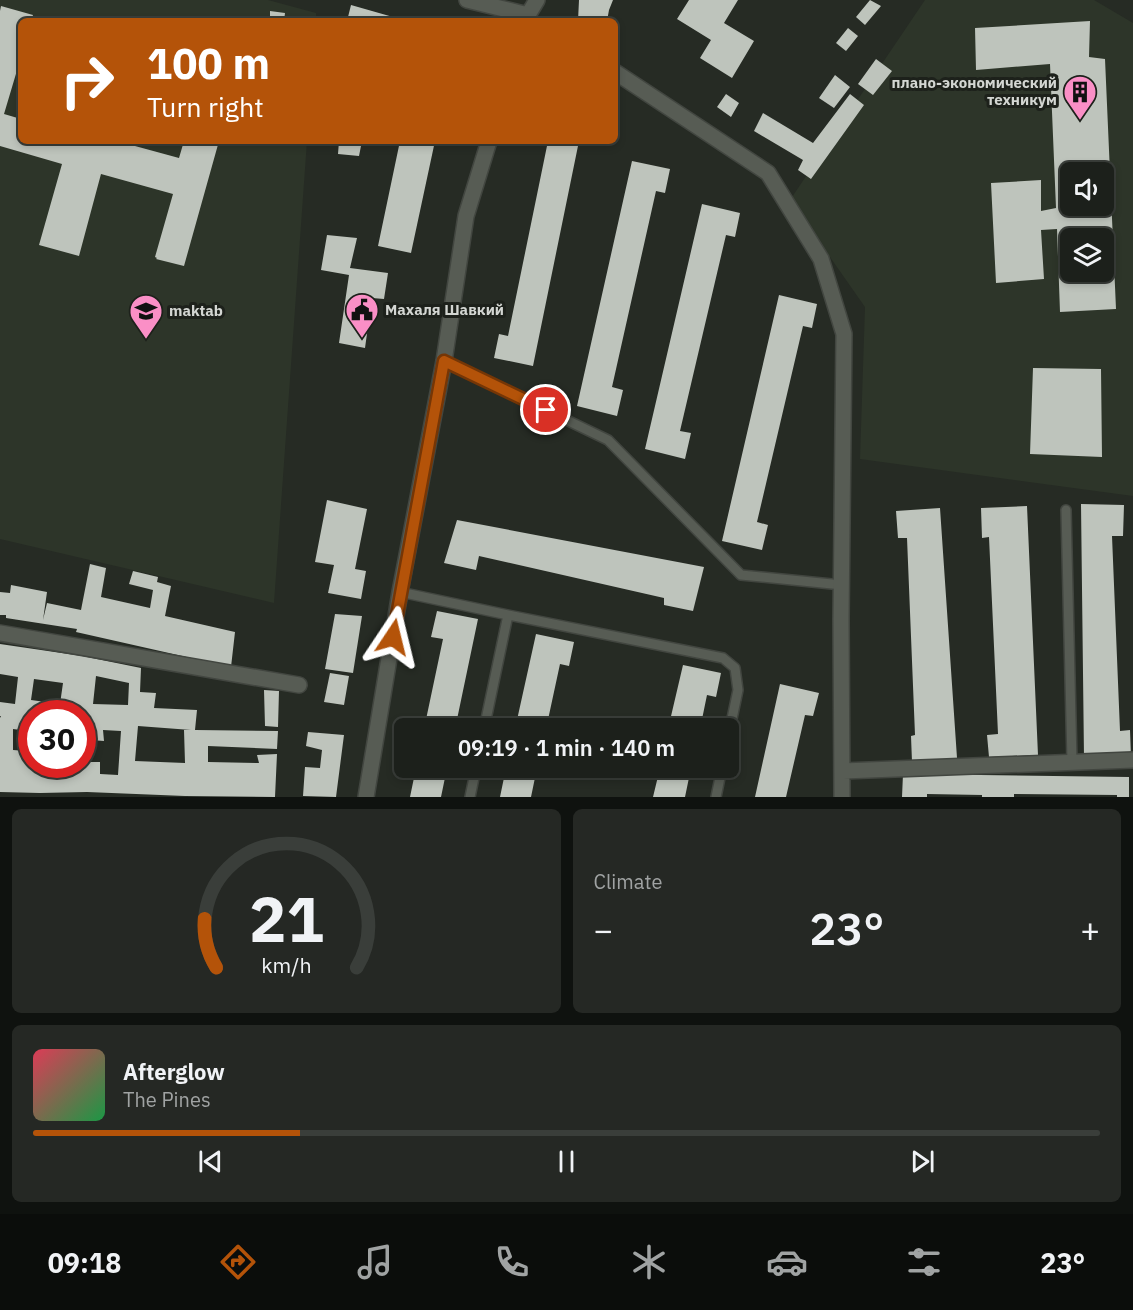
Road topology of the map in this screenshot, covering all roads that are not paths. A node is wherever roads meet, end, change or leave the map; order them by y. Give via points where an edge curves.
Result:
1 (467, 0) edge
2 (537, 0) edge
3 (527, 18) edge
4 (530, 18) edge
5 (618, 74) edge
6 (488, 144) edge
7 (444, 361) junction
8 (1066, 510) dead end
9 (842, 585) junction
10 (400, 592) junction
11 (507, 615) junction
12 (0, 633) edge
13 (299, 686) dead end
14 (486, 718) edge
15 (732, 718) edge
16 (1133, 760) edge
17 (1072, 762) junction
18 (843, 771) junction
19 (474, 778) edge
20 (720, 778) edge
21 (366, 797) edge
22 (470, 797) edge
23 (716, 797) edge
24 (842, 797) edge

1 - 3 street
2 - 4 street
5 - 9 street via 768,173 821,259 844,334
6 - 7 street via 466,216
7 - 9 lane via 608,440 741,575
7 - 10 street
8 - 17 lane
9 - 18 street
10 - 11 lane
10 - 21 street
11 - 14 lane
11 - 15 lane via 723,658 735,668 738,690
12 - 13 street
16 - 17 street
17 - 18 street
18 - 24 street
19 - 22 lane
20 - 23 lane

